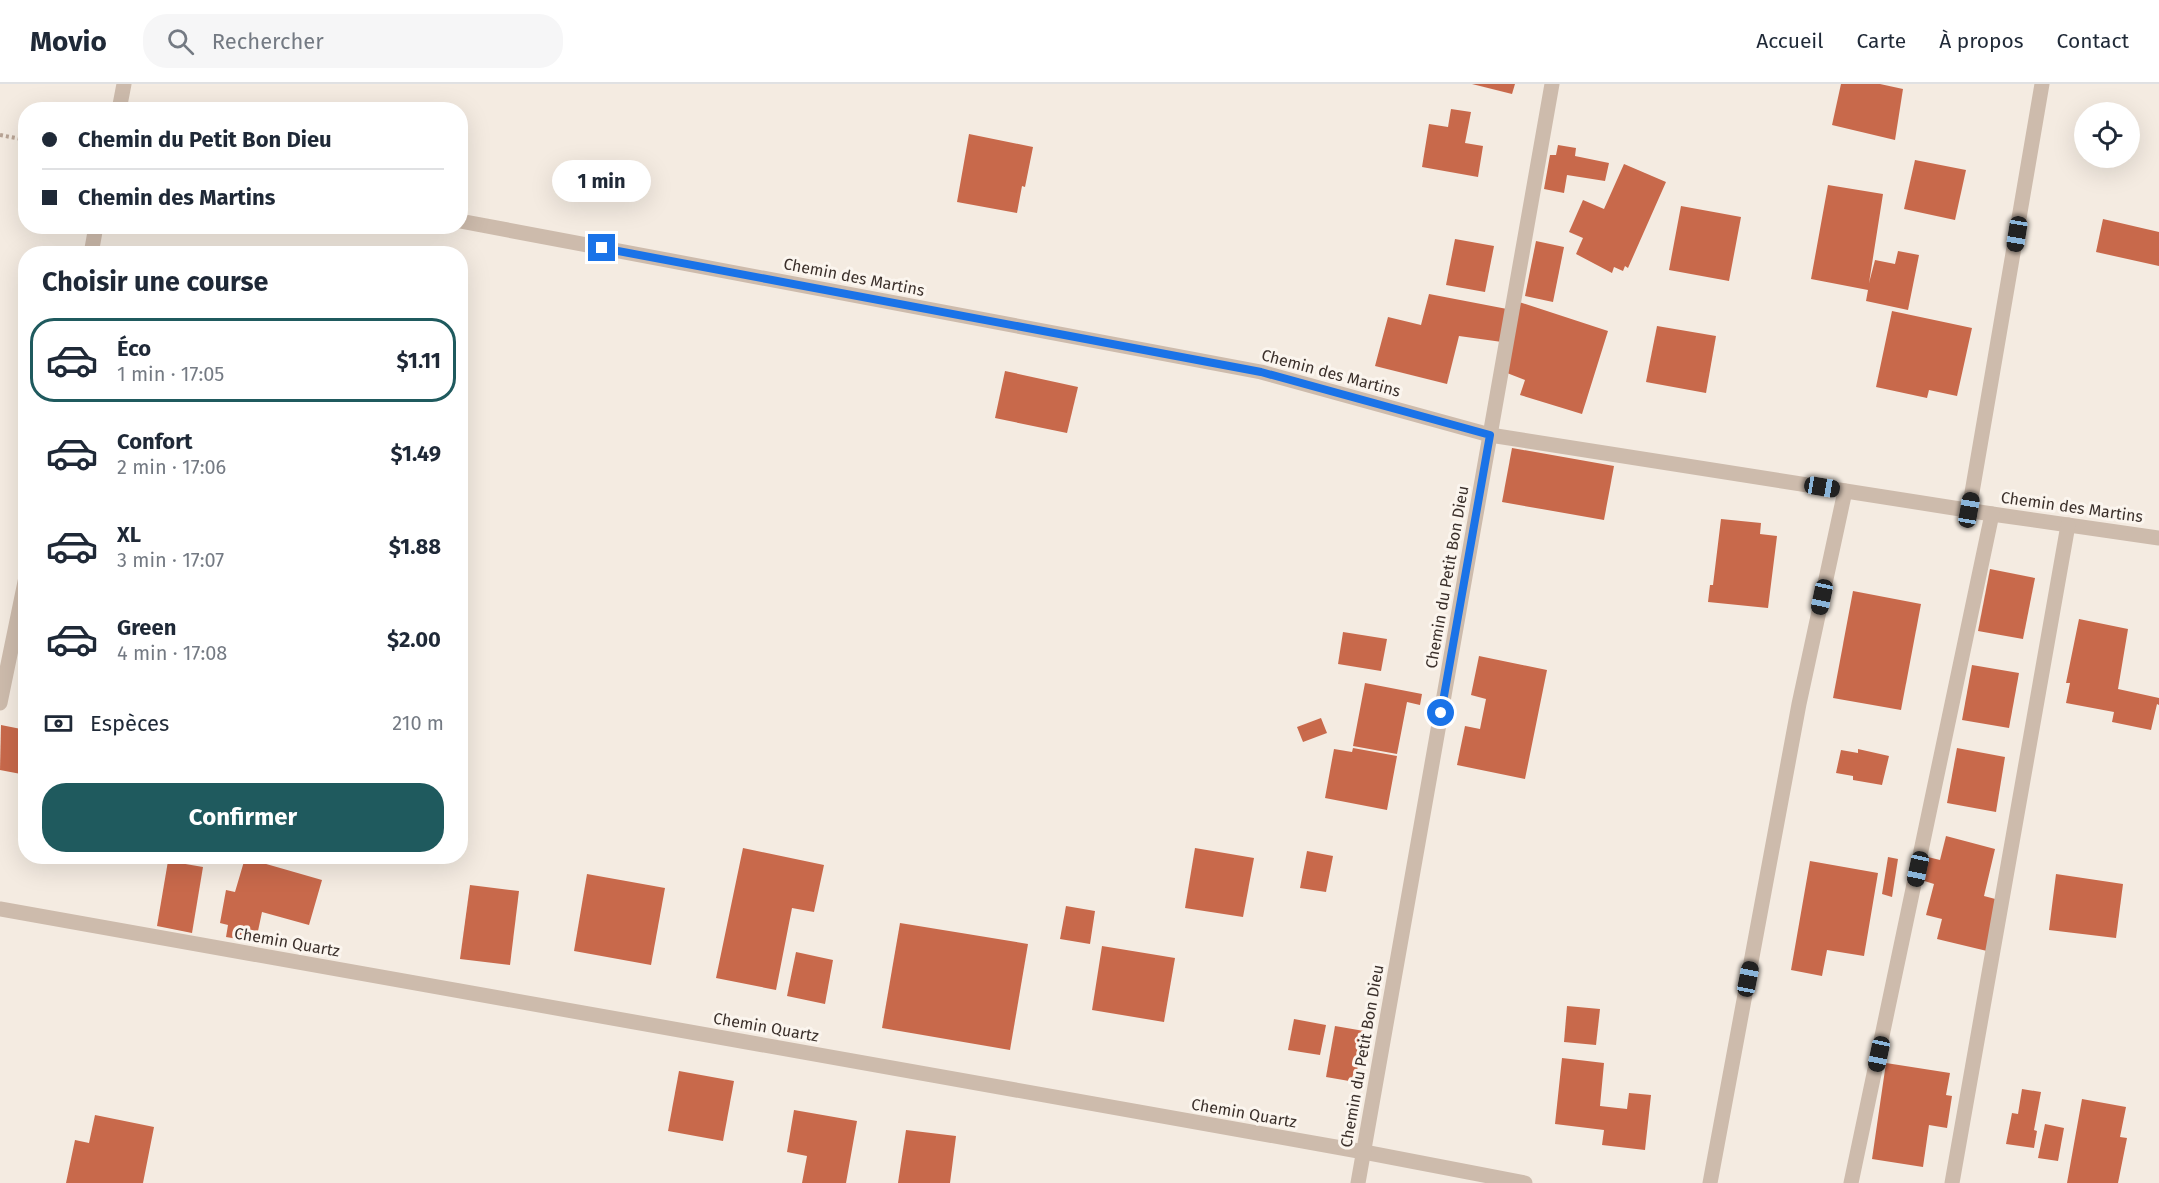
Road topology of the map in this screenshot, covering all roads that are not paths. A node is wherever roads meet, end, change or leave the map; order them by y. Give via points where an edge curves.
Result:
1 (124, 84) edge
2 (1552, 84) edge
3 (2042, 84) edge
4 (121, 102) edge
5 (468, 223) edge
6 (1490, 435) junction
7 (1845, 491) junction
8 (1969, 510) junction
9 (1992, 514) junction
10 (2068, 525) junction
11 (2159, 538) edge
12 (18, 616) edge
13 (0, 703) edge
14 (0, 909) edge
15 (1364, 1152) junction
16 (1358, 1183) edge
17 (1525, 1183) edge
18 (1710, 1183) edge
19 (1851, 1183) edge
20 (1952, 1183) edge

1 - 4 street
2 - 6 street, Chemin du Petit Bon Dieu
3 - 8 street
5 - 6 street, Chemin des Martins via 1261,372
6 - 7 street, Chemin des Martins
6 - 15 street, Chemin du Petit Bon Dieu
7 - 8 street, Chemin des Martins
7 - 18 street via 1799,704
8 - 9 street, Chemin des Martins
9 - 10 street, Chemin des Martins
9 - 19 street
10 - 11 street, Chemin des Martins
10 - 20 street
12 - 13 street
14 - 15 street, Chemin Quartz
15 - 16 street, Chemin du Petit Bon Dieu
15 - 17 street, Chemin Quartz

